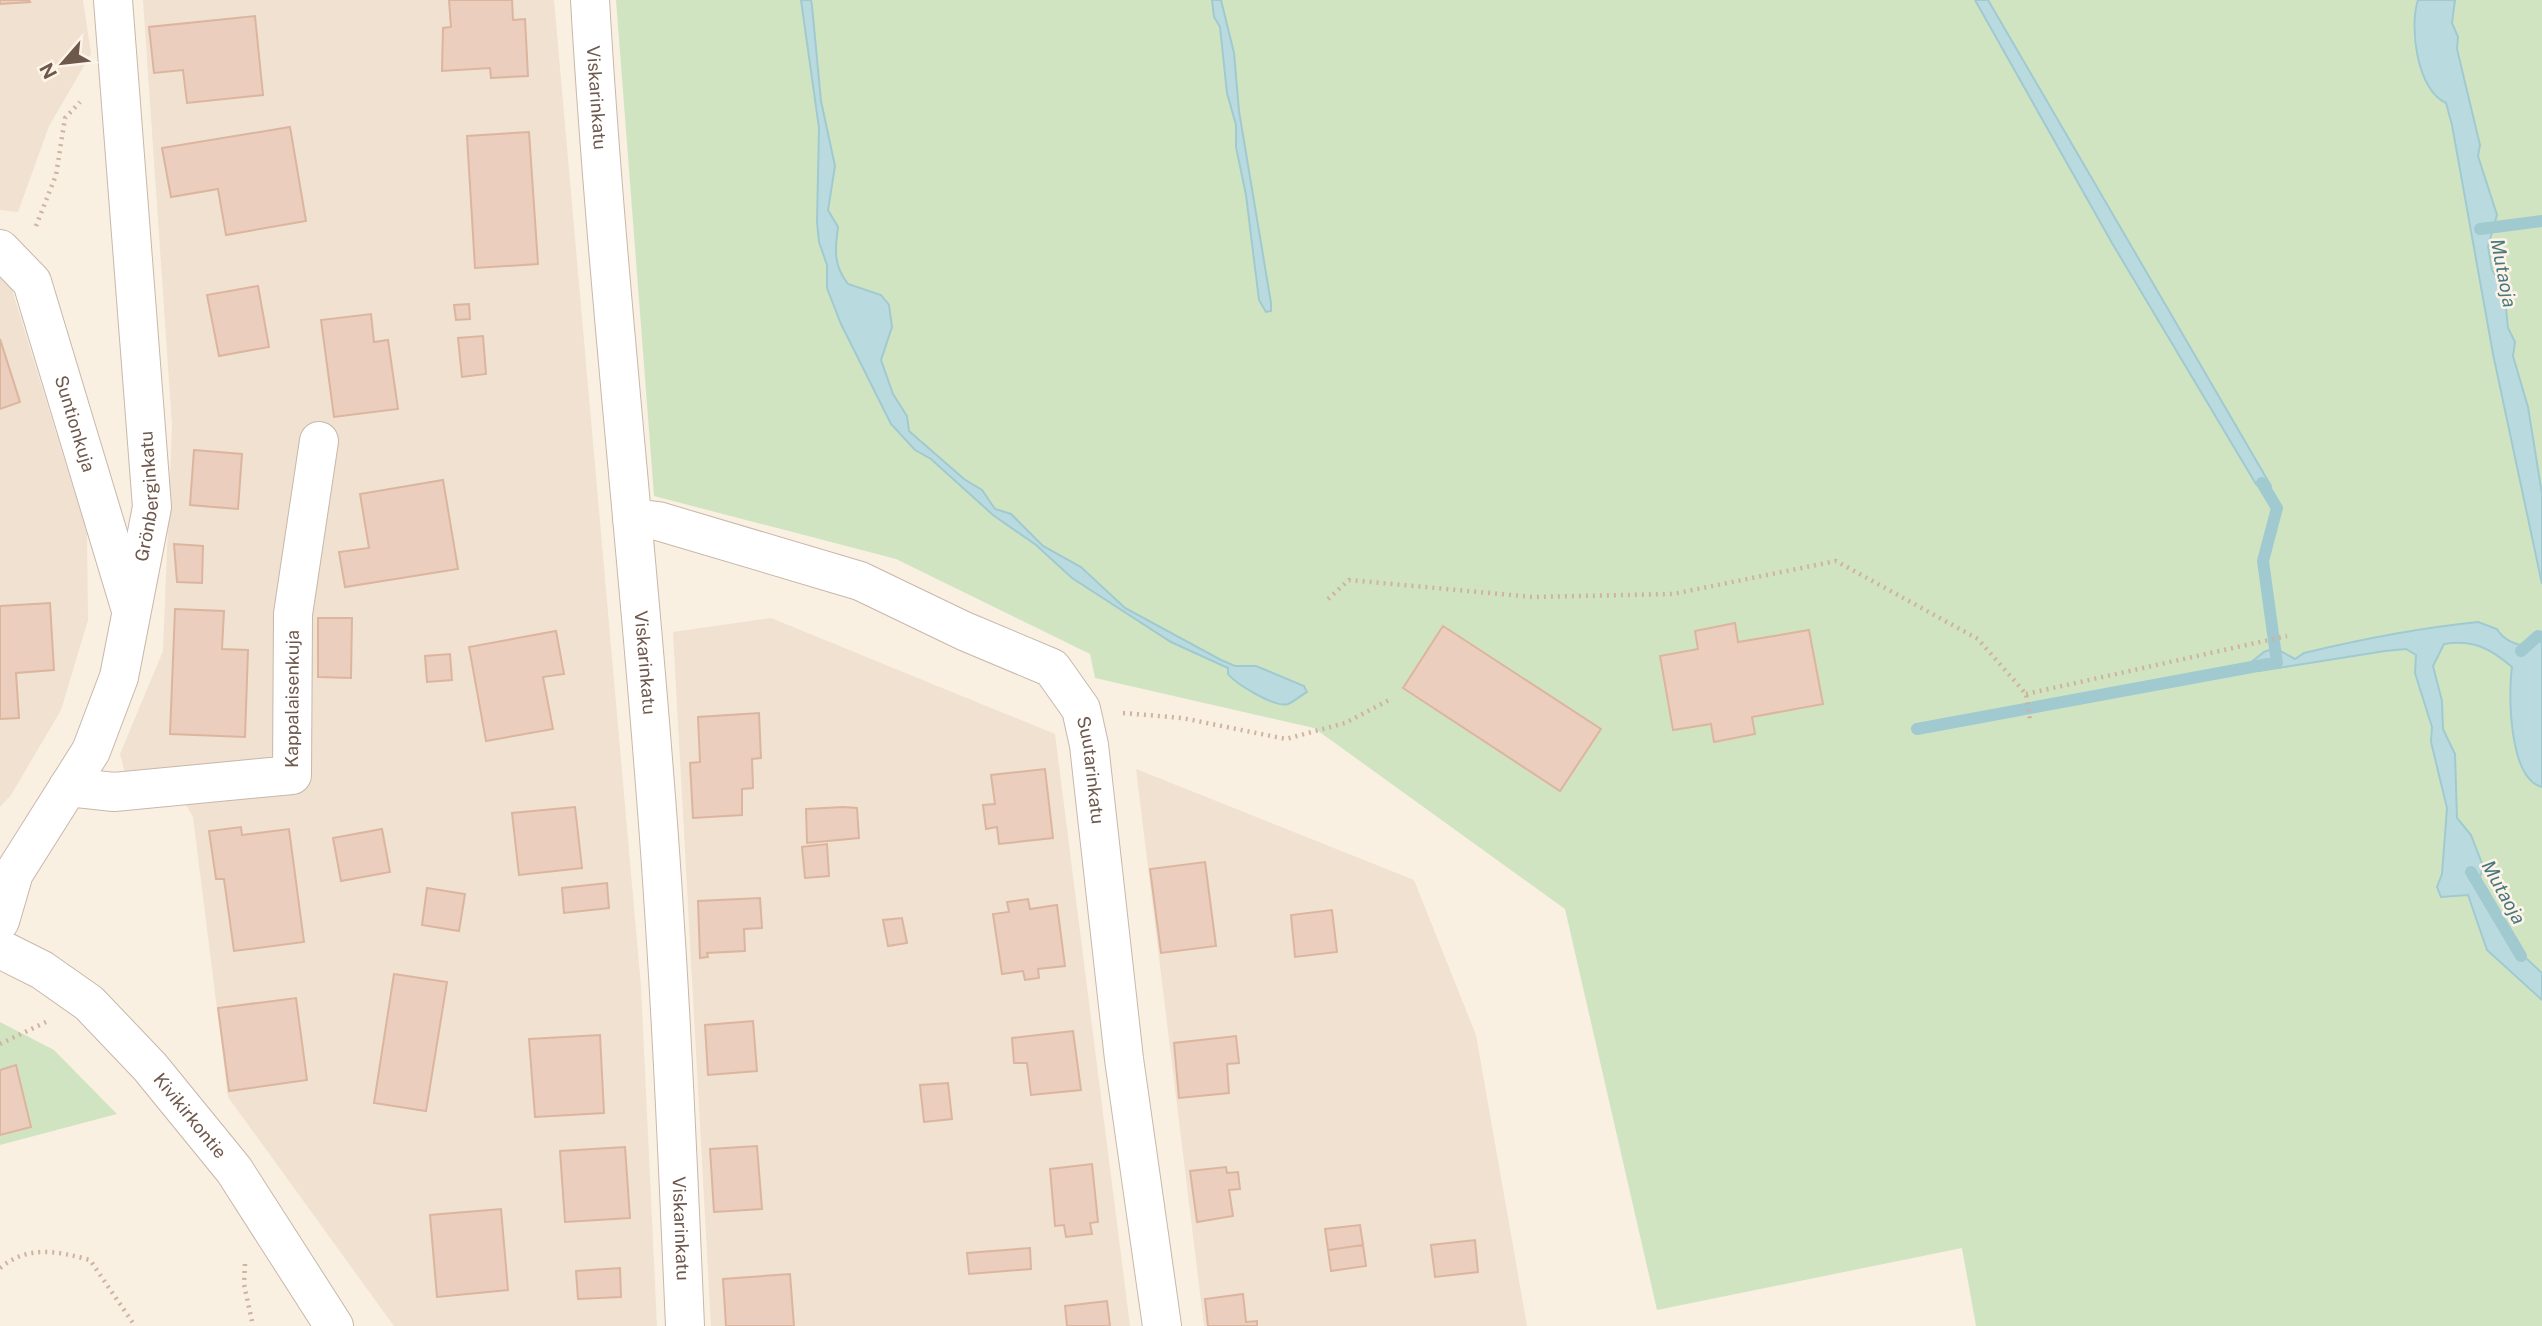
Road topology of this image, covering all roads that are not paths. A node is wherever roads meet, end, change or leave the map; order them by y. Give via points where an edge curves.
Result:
1 (113, 0) edge
2 (590, 0) edge
3 (5, 252) edge
4 (319, 441) dead end
5 (632, 518) junction
6 (132, 612) junction
7 (68, 787) junction
8 (0, 921) edge
9 (0, 949) edge
10 (334, 1326) edge
11 (685, 1326) edge
12 (1162, 1326) edge

1 - 6 street, Grönberginkatu via 152,507
2 - 5 street, Viskarinkatu
3 - 6 street, Suntionkuja via 32,282
4 - 7 street, Kappalaisenkuja via 293,614 292,775 114,792
5 - 11 street, Viskarinkatu via 667,972
5 - 12 street, Suutarinkatu via 671,524 860,581 1052,668 1081,709
6 - 7 street, Grönberginkatu via 119,677 91,751
7 - 8 street, Grönberginkatu via 14,873
9 - 10 street, Kivikirkontie via 42,970 89,1003 150,1067 234,1170

